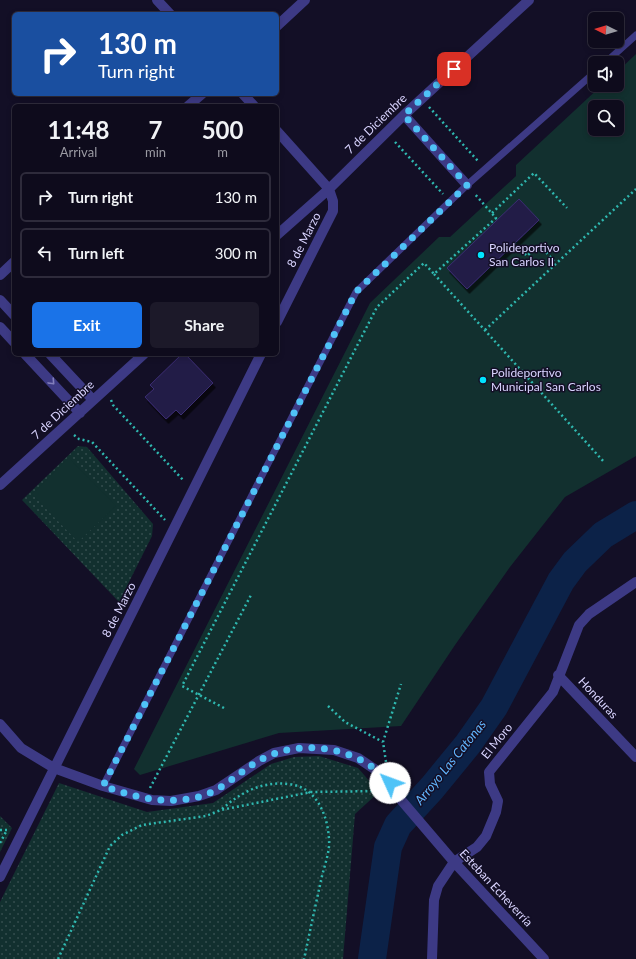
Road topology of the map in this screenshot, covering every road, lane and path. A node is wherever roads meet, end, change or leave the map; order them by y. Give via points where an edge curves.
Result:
1 (157, 0) edge
2 (305, 0) edge
3 (529, 0) edge
4 (168, 12) edge
5 (279, 24) edge
6 (636, 35) edge
7 (613, 56) edge
8 (588, 78) edge
9 (200, 96) edge
10 (245, 96) edge
11 (422, 99) junction
12 (190, 104) edge
13 (252, 104) edge
14 (404, 115) junction
15 (386, 132) junction
16 (279, 133) edge
17 (485, 169) junction
18 (467, 185) junction
19 (329, 189) junction
20 (636, 189) edge
21 (450, 202) junction
22 (567, 208) dead end
23 (492, 213) junction
24 (279, 233) edge
25 (514, 243) dead end
26 (556, 263) junction
27 (12, 264) edge
28 (434, 274) junction
29 (0, 275) edge
30 (0, 300) edge
31 (12, 313) edge
32 (279, 318) edge
33 (0, 327) edge
34 (485, 330) junction
35 (12, 340) edge
36 (27, 356) edge
37 (52, 356) edge
38 (142, 356) edge
39 (260, 356) edge
40 (105, 389) junction
41 (93, 400) junction
42 (80, 413) junction
43 (64, 426) junction
44 (604, 462) dead end
45 (0, 485) edge
46 (192, 490) junction
47 (173, 529) junction
48 (636, 582) edge
49 (251, 595) dead end
50 (558, 675) junction
51 (401, 684) dead end
52 (199, 694) junction
53 (328, 706) dead end
54 (224, 708) dead end
55 (0, 724) edge
56 (383, 742) junction
57 (636, 757) edge
58 (54, 768) junction
59 (390, 783) junction
60 (103, 786) junction
61 (311, 792) junction
62 (398, 795) junction
63 (144, 798) junction
64 (221, 810) junction
65 (7, 830) dead end
66 (0, 843) edge
67 (454, 862) junction
68 (0, 877) edge
69 (58, 959) edge
70 (304, 959) edge
71 (432, 959) edge
72 (544, 959) edge

1 - 4 street
2 - 5 street
3 - 11 street, 7 de Diciembre
6 - 7 lane
8 - 17 lane
9 - 12 street
10 - 13 street
11 - 14 street, 7 de Diciembre
11 - 17 path
14 - 15 street, 7 de Diciembre
14 - 18 street
15 - 19 street, 7 de Diciembre
15 - 21 path
16 - 19 street
17 - 18 lane
18 - 21 lane
18 - 23 path
19 - 24 street, 7 de Diciembre
19 - 32 street, 8 de Marzo via 333,201 332,211
20 - 26 path
21 - 60 lane via 356,292
22 - 23 path via 534,173
23 - 28 path via 496,218
25 - 26 path via 527,256 539,245
26 - 34 path
27 - 29 street
28 - 34 path
28 - 52 path via 424,263 377,308 182,686
30 - 31 street
33 - 35 street
34 - 44 path
36 -> 42 street
37 - 41 street
38 - 40 street, 7 de Diciembre
39 - 46 street, 8 de Marzo
40 - 41 street, 7 de Diciembre
40 - 46 path via 113,405
41 - 42 street, 7 de Diciembre
42 - 43 street, 7 de Diciembre
43 - 45 street, 7 de Diciembre
43 - 47 path via 79,439 92,442
46 - 47 street, 8 de Marzo
47 - 58 street, 8 de Marzo
48 - 50 street, El Moro via 589,614 578,625
49 - 52 path
50 - 57 street, Honduras
50 - 67 street, El Moro via 553,692 489,772 490,784 498,801 486,836 477,847
51 - 56 path
52 - 54 path
52 - 63 path
53 - 56 path via 345,722
55 - 58 street, Esteban Echeverría via 21,748
56 - 59 path
58 - 60 street, Esteban Echeverría
58 - 68 street, 8 de Marzo
59 - 62 street, Esteban Echeverría
59 - 63 street, Esteban Echeverría via 382,774 358,758 334,750 299,748 274,753 216,790 200,796 171,801
60 - 63 street, Esteban Echeverría
61 - 62 path via 373,791
61 - 64 path
61 - 64 path via 303,786 267,784 238,797
61 - 70 path via 326,820 330,841
62 - 67 street, Esteban Echeverría
64 - 69 path via 206,816 142,824 114,840
65 - 66 path
67 - 71 street, El Moro via 438,886 434,900
67 - 72 street, Esteban Echeverría

